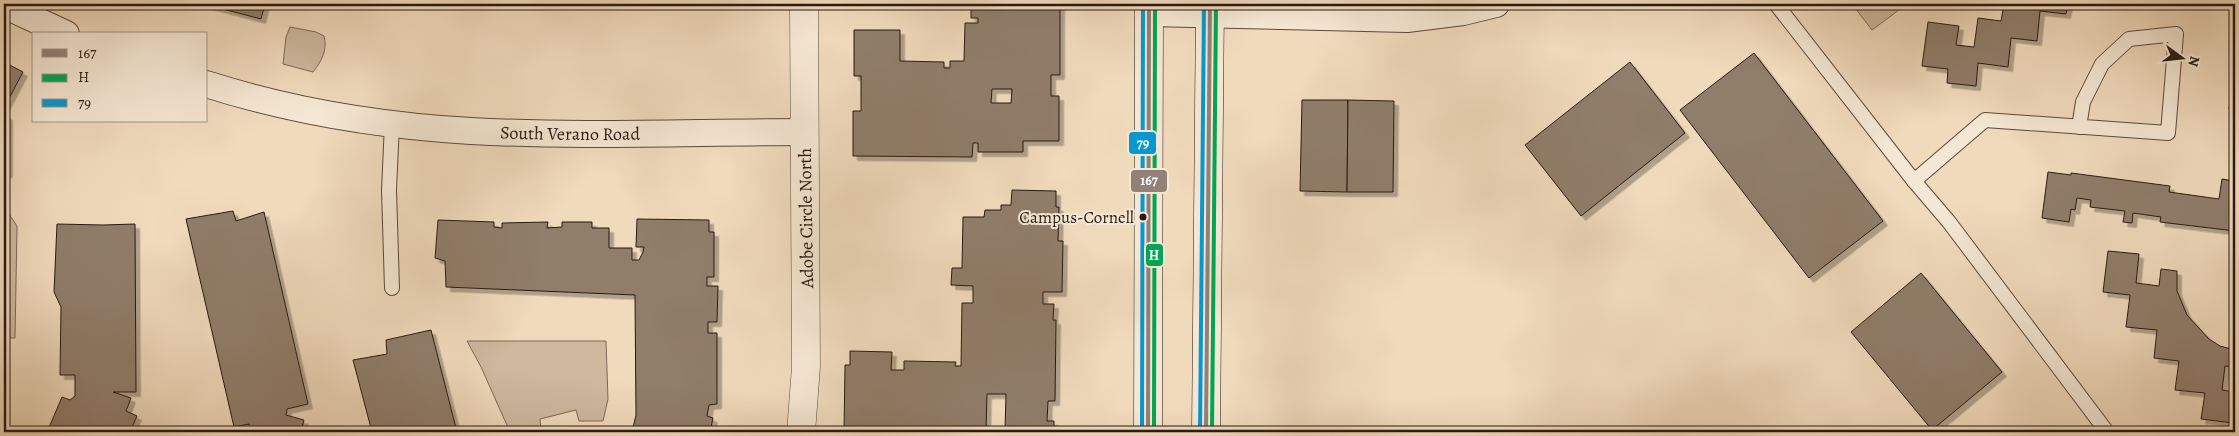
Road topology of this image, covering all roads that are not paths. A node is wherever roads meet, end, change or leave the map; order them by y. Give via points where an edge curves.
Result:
1 (804, 4) edge
2 (1496, 4) edge
3 (1776, 4) edge
4 (4, 5) edge
5 (1149, 8) edge
6 (1210, 9) edge
7 (62, 32) edge
8 (208, 85) edge
9 (392, 124) junction
10 (2079, 127) junction
11 (805, 132) junction
12 (1914, 181) junction
13 (392, 288) dead end
14 (800, 432) edge
15 (1148, 432) edge
16 (1206, 432) edge
17 (2108, 432) edge

1 - 11 main road, Adobe Circle North
2 - 6 street via 1407,19
3 - 12 lane
4 - 7 street
5 - 6 street
5 - 15 main road
6 - 16 main road
8 - 9 street, South Verano Road via 271,102
9 - 11 street, South Verano Road via 471,131 587,134
9 - 13 lane via 389,190
10 - 10 lane via 2168,133 2176,34 2129,39 2102,64 2083,102
10 - 12 lane via 1985,120
11 - 14 main road, Adobe Circle North via 806,367
12 - 17 lane via 1949,222

